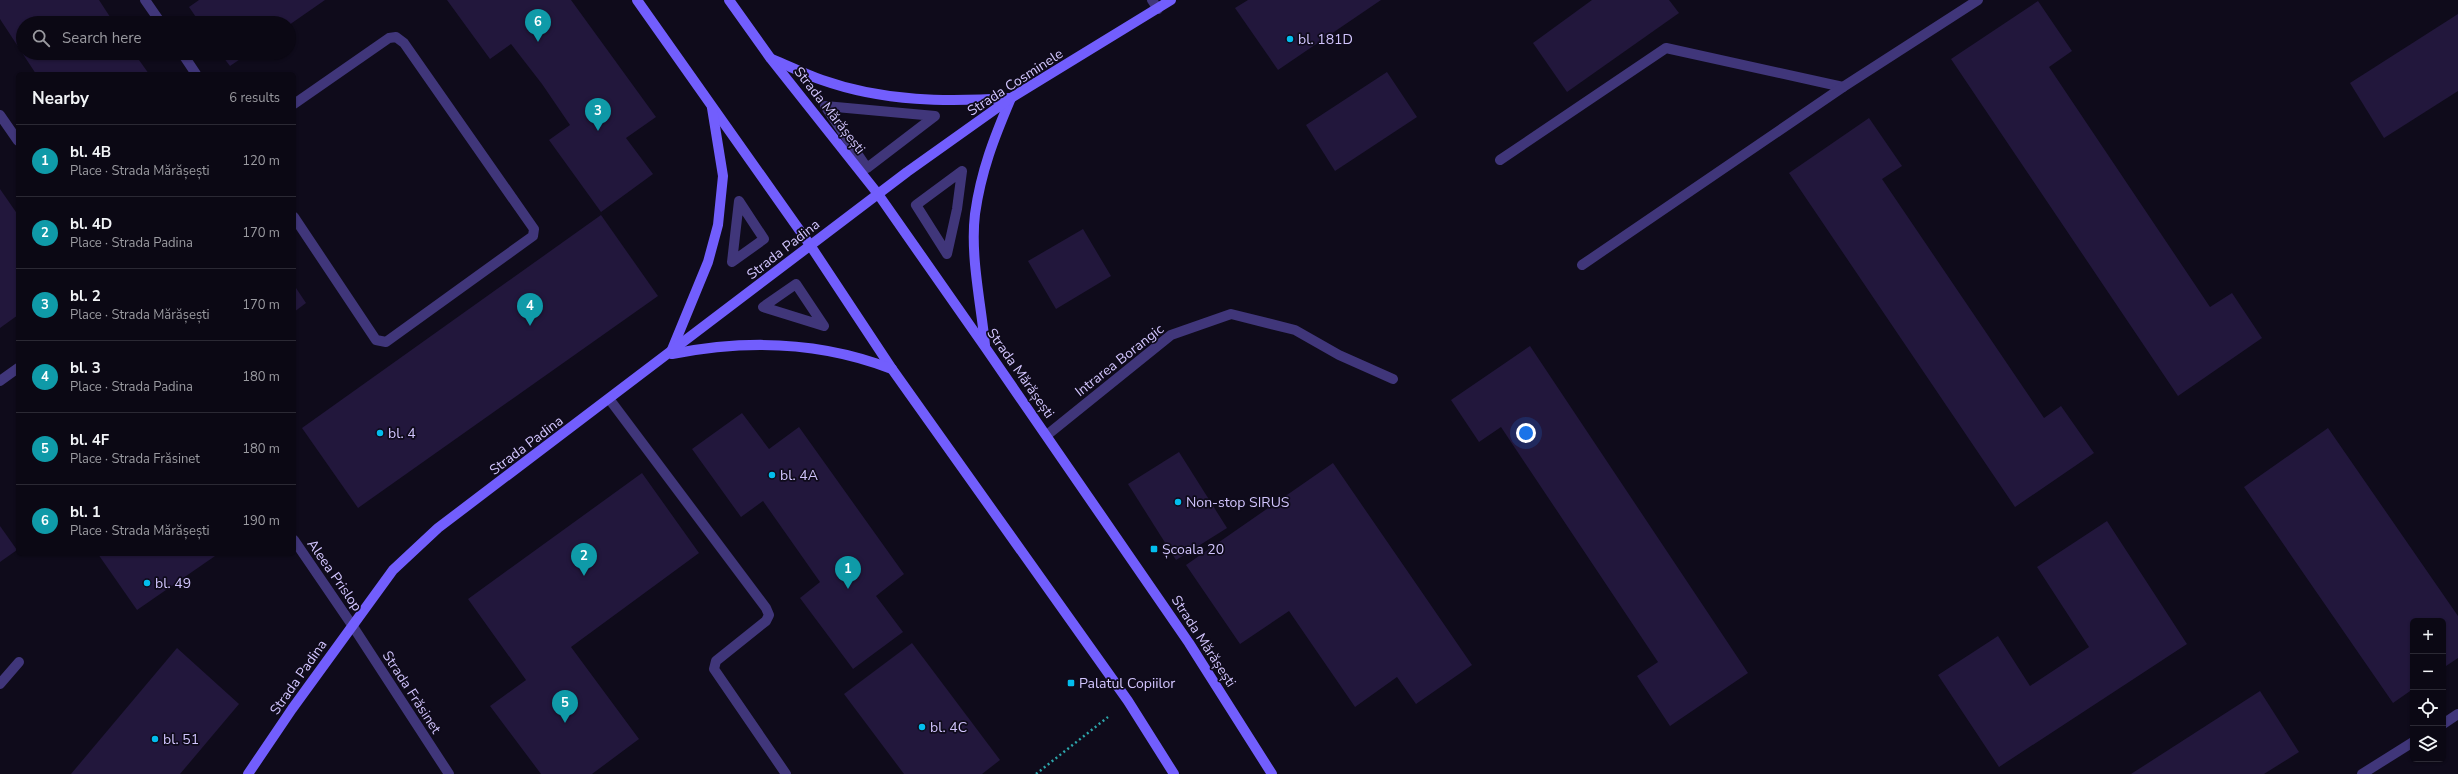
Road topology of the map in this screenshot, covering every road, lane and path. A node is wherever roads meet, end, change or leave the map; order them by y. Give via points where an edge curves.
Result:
1 (145, 0) edge
2 (637, 0) edge
3 (729, 0) edge
4 (1171, 0) edge
5 (1978, 0) edge
6 (1155, 4) edge
7 (156, 16) edge
8 (771, 59) junction
9 (187, 60) edge
10 (195, 72) edge
11 (1843, 88) junction
12 (1011, 98) junction
13 (296, 103) edge
14 (711, 104) junction
15 (0, 115) edge
16 (936, 116) joint
17 (16, 138) edge
18 (1500, 160) dead end
19 (962, 172) joint
20 (878, 194) junction
21 (296, 221) edge
22 (764, 239) joint
23 (810, 245) junction
24 (1582, 265) dead end
25 (796, 284) joint
26 (985, 347) junction
27 (670, 354) junction
28 (16, 369) edge
29 (892, 369) junction
30 (1393, 380) dead end
31 (0, 381) edge
32 (610, 400) junction
33 (1047, 435) junction
34 (296, 543) edge
35 (352, 625) junction
36 (19, 662) dead end
37 (0, 684) edge
38 (1128, 701) junction
39 (2458, 714) edge
40 (2446, 722) edge
41 (2410, 744) edge
42 (248, 774) edge
43 (449, 774) edge
44 (786, 774) edge
45 (1036, 774) edge
46 (1174, 774) edge
47 (1272, 774) edge
48 (2362, 774) edge

1 - 7 street
2 - 14 main road
3 - 8 main road, Strada Mărășești
4 - 6 main road, Strada Cosminele
5 - 11 street
6 - 12 main road, Strada Cosminele
8 - 12 main road via 823,80 878,95 921,101
8 - 20 main road, Strada Mărășești
9 - 10 street
11 - 18 street via 1666,48
11 - 24 street
12 - 20 main road, Strada Cosminele
12 - 26 main road via 987,155 975,215 975,255
13 - 21 street via 389,38 396,37 404,44 534,229 533,236 386,342 381,342 376,340
14 - 23 main road
14 - 27 main road via 723,176 718,225 708,262
15 - 17 street
16 - 16 street via 867,168 825,106 884,111
19 - 19 street via 916,205 947,254 957,209
20 - 23 main road, Strada Padina
20 - 26 main road, Strada Mărășești
22 - 22 street via 732,262 739,201 760,233
23 - 27 main road, Strada Padina
23 - 29 main road
25 - 25 street via 810,305 824,326 763,307
26 - 33 main road, Strada Mărășești
27 - 29 main road via 710,346 792,345 832,351
27 - 32 main road, Strada Padina
28 - 31 street
29 - 38 main road
30 - 33 street, Intrarea Borangic via 1339,355 1295,330 1231,314 1171,335
32 - 35 main road, Strada Padina via 438,528 393,570
32 - 44 street via 766,608 769,615 766,621 716,661 714,669
33 - 47 main road, Strada Mărășești via 1189,642
34 - 35 street, Aleea Prislop
35 - 42 main road, Strada Padina
35 - 43 street, Strada Frăsinet
36 - 37 street
38 - 45 path
38 - 46 main road
39 - 40 street
41 - 48 street

